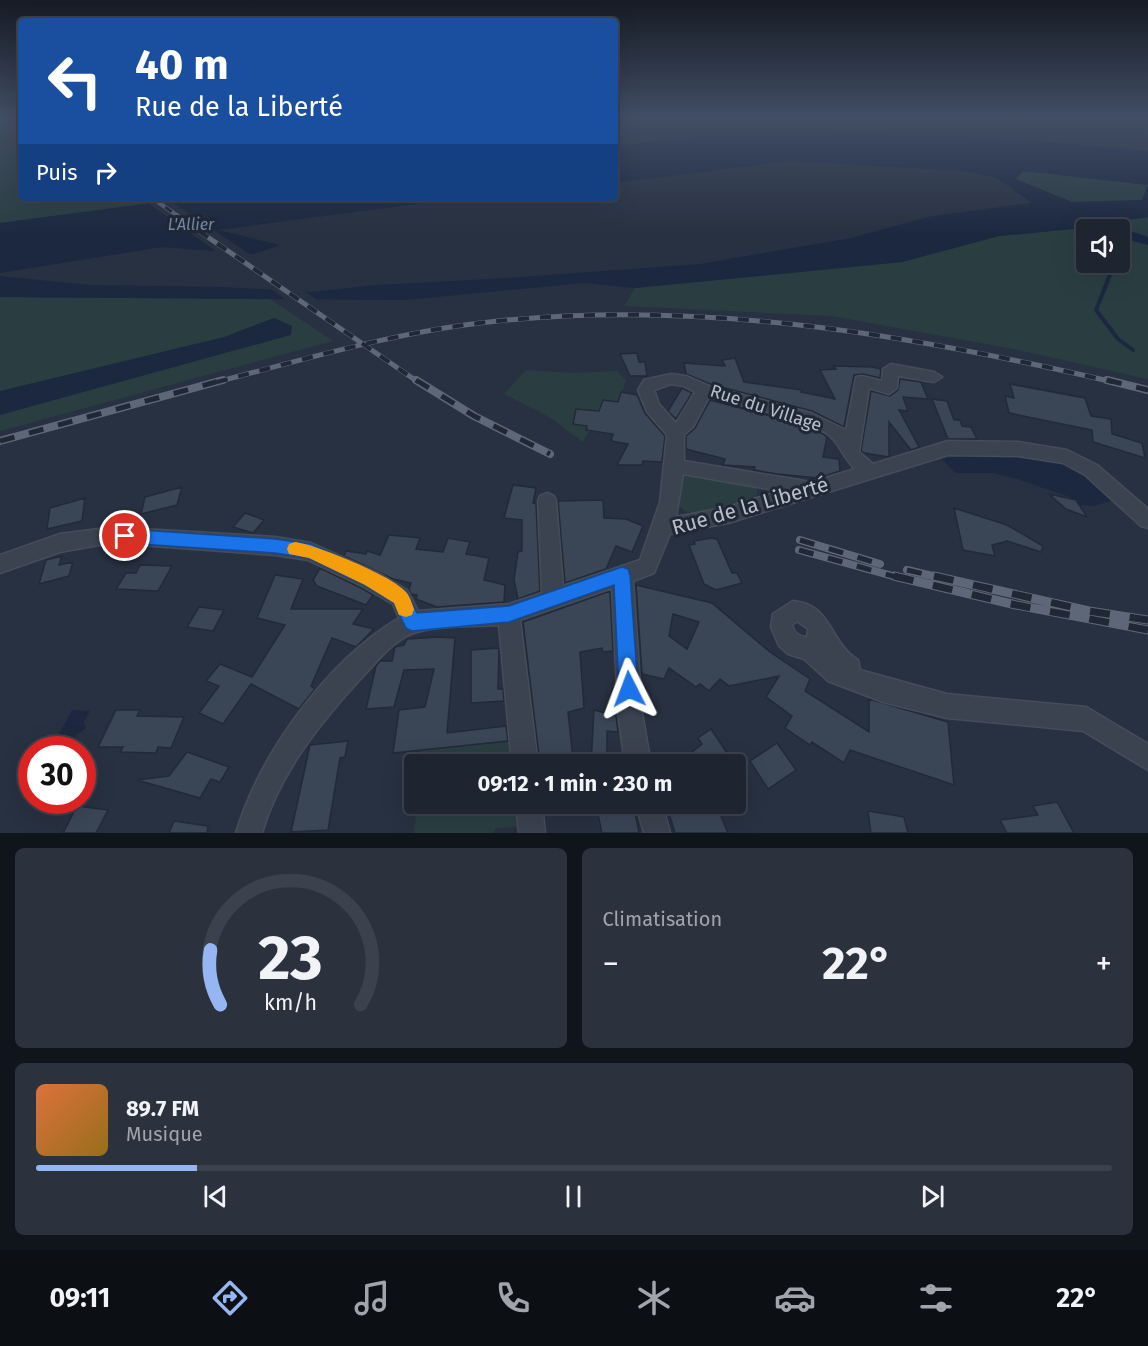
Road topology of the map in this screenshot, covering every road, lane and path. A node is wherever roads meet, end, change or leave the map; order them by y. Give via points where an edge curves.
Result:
1 (934, 377) dead end
2 (704, 390) junction
3 (676, 433) junction
4 (850, 454) junction
5 (675, 466) junction
6 (870, 472) junction
7 (812, 489) junction
8 (547, 501) dead end
9 (1148, 520) edge
10 (665, 527) junction
11 (0, 564) edge
12 (622, 575) junction
13 (553, 598) junction
14 (509, 614) junction
15 (412, 622) junction
16 (819, 627) junction
17 (809, 648) junction
18 (883, 690) junction
19 (524, 754) edge
20 (636, 754) edge
21 (1148, 758) edge
22 (530, 814) edge
23 (652, 814) edge
24 (249, 833) edge
25 (532, 833) edge
26 (657, 833) edge

1 - 4 street via 891,369 889,388 862,381
2 - 3 street via 687,423
2 - 3 street, Rue du Village via 671,379 650,384 646,390 654,409
2 - 4 street, Rue du Village via 805,417 839,433
3 - 5 street
4 - 6 street, Rue du Village
5 - 7 street
5 - 10 street
6 - 7 street, Rue de la Liberté
6 - 9 street, Rue de la Liberté via 948,448 1047,452 1091,470
7 - 10 street, Rue de la Liberté via 728,515
8 - 13 street
10 - 12 street, Rue de la Liberté via 647,567
11 - 15 street via 60,543 99,537 275,546 311,552 371,580 400,597
12 - 13 street, Rue de la Liberté
12 - 20 street
13 - 14 street, Rue de la Liberté
14 - 15 street, Rue de la Liberté
14 - 19 street
15 - 24 street, Rue de la Liberté via 381,641 318,708 284,757
16 - 17 street via 818,642
16 - 17 street via 811,616 799,611 788,613 781,621 782,632 790,643
16 - 18 street via 836,659
17 - 18 street via 836,673
18 - 21 street via 947,706 1086,719
22 - 25 street
23 - 26 street

